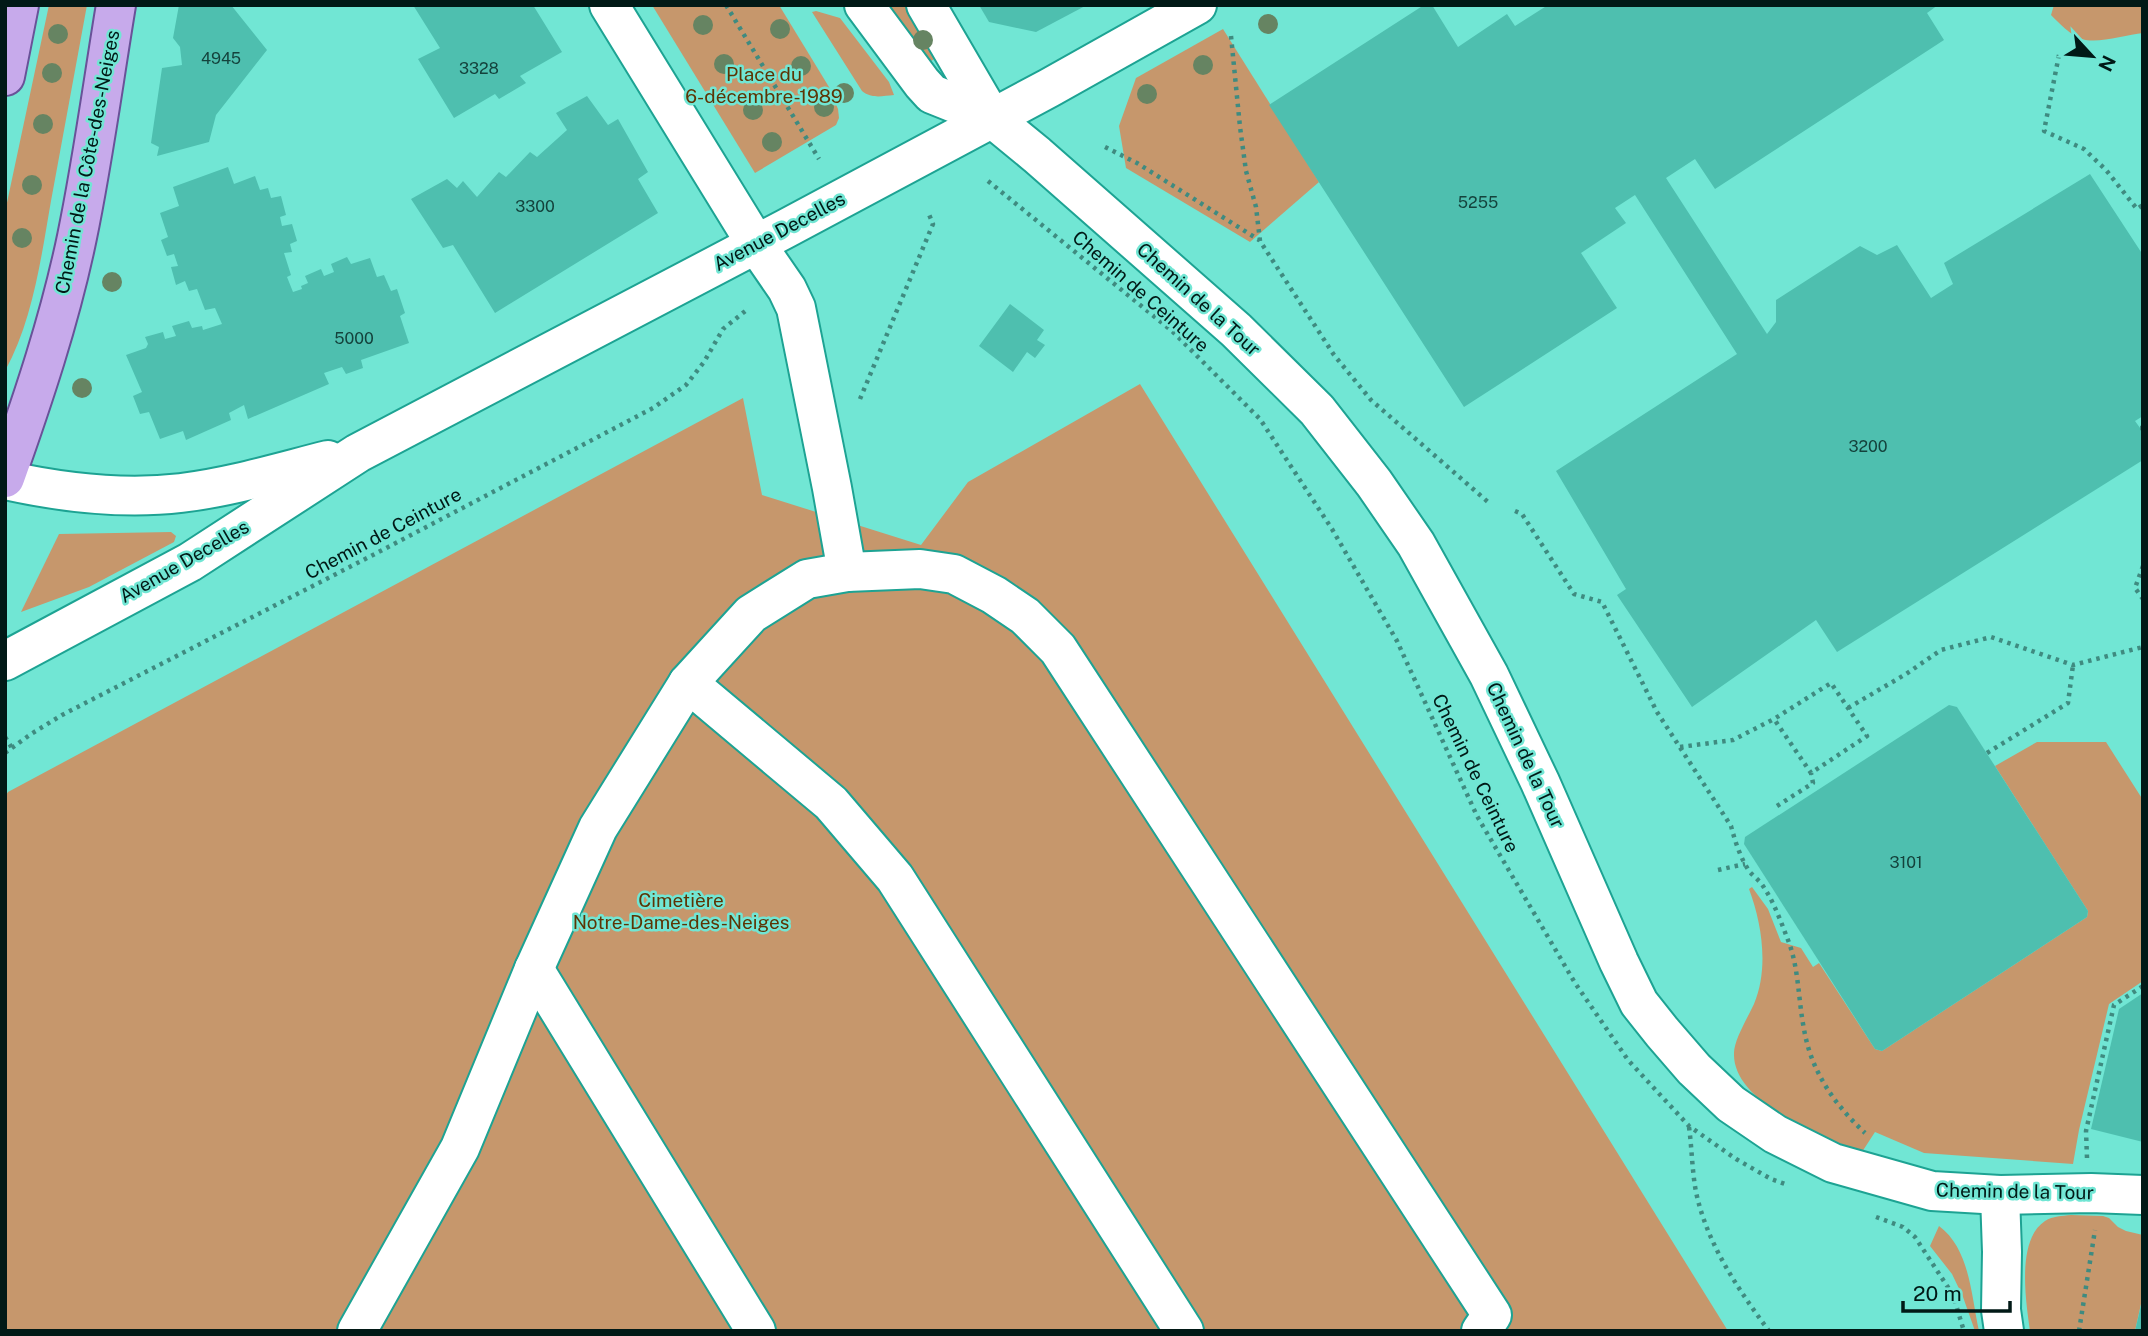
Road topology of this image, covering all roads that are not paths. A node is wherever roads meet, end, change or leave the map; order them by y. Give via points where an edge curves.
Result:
1 (19, 5) edge
2 (116, 5) edge
3 (609, 5) edge
4 (864, 5) edge
5 (926, 5) edge
6 (1197, 5) edge
7 (5, 76) edge
8 (992, 118) junction
9 (756, 244) junction
10 (358, 453) junction
11 (5, 479) edge
12 (847, 572) junction
13 (5, 661) edge
14 (688, 683) junction
15 (534, 969) junction
16 (2000, 1195) junction
17 (2143, 1195) edge
18 (357, 1331) edge
19 (756, 1331) edge
20 (1184, 1331) edge
21 (1481, 1331) edge
22 (2004, 1331) edge

1 - 7 main road
2 - 11 main road, Chemin de la Côte-des-Neiges via 69,271
3 - 9 street
4 - 8 street via 932,94
5 - 8 street
6 - 8 street, Avenue Decelles
8 - 9 street, Avenue Decelles
8 - 16 street, Chemin de la Tour via 1236,330 1317,410 1374,483 1416,544 1489,675 1639,1003 1694,1069 1731,1104 1775,1134 1833,1163 1932,1191
9 - 10 street, Avenue Decelles
9 - 12 street via 796,308
10 - 11 street, Avenue Decelles via 231,485 165,495 97,495
10 - 13 street, Avenue Decelles via 190,562
12 - 14 street via 807,579 751,614
12 - 21 street via 920,569 954,574 1025,616 1058,649 1492,1315
14 - 15 street via 598,828
14 - 20 street via 831,803 895,878
15 - 18 street via 460,1148
15 - 19 street
16 - 17 street, Chemin de la Tour
16 - 22 street

